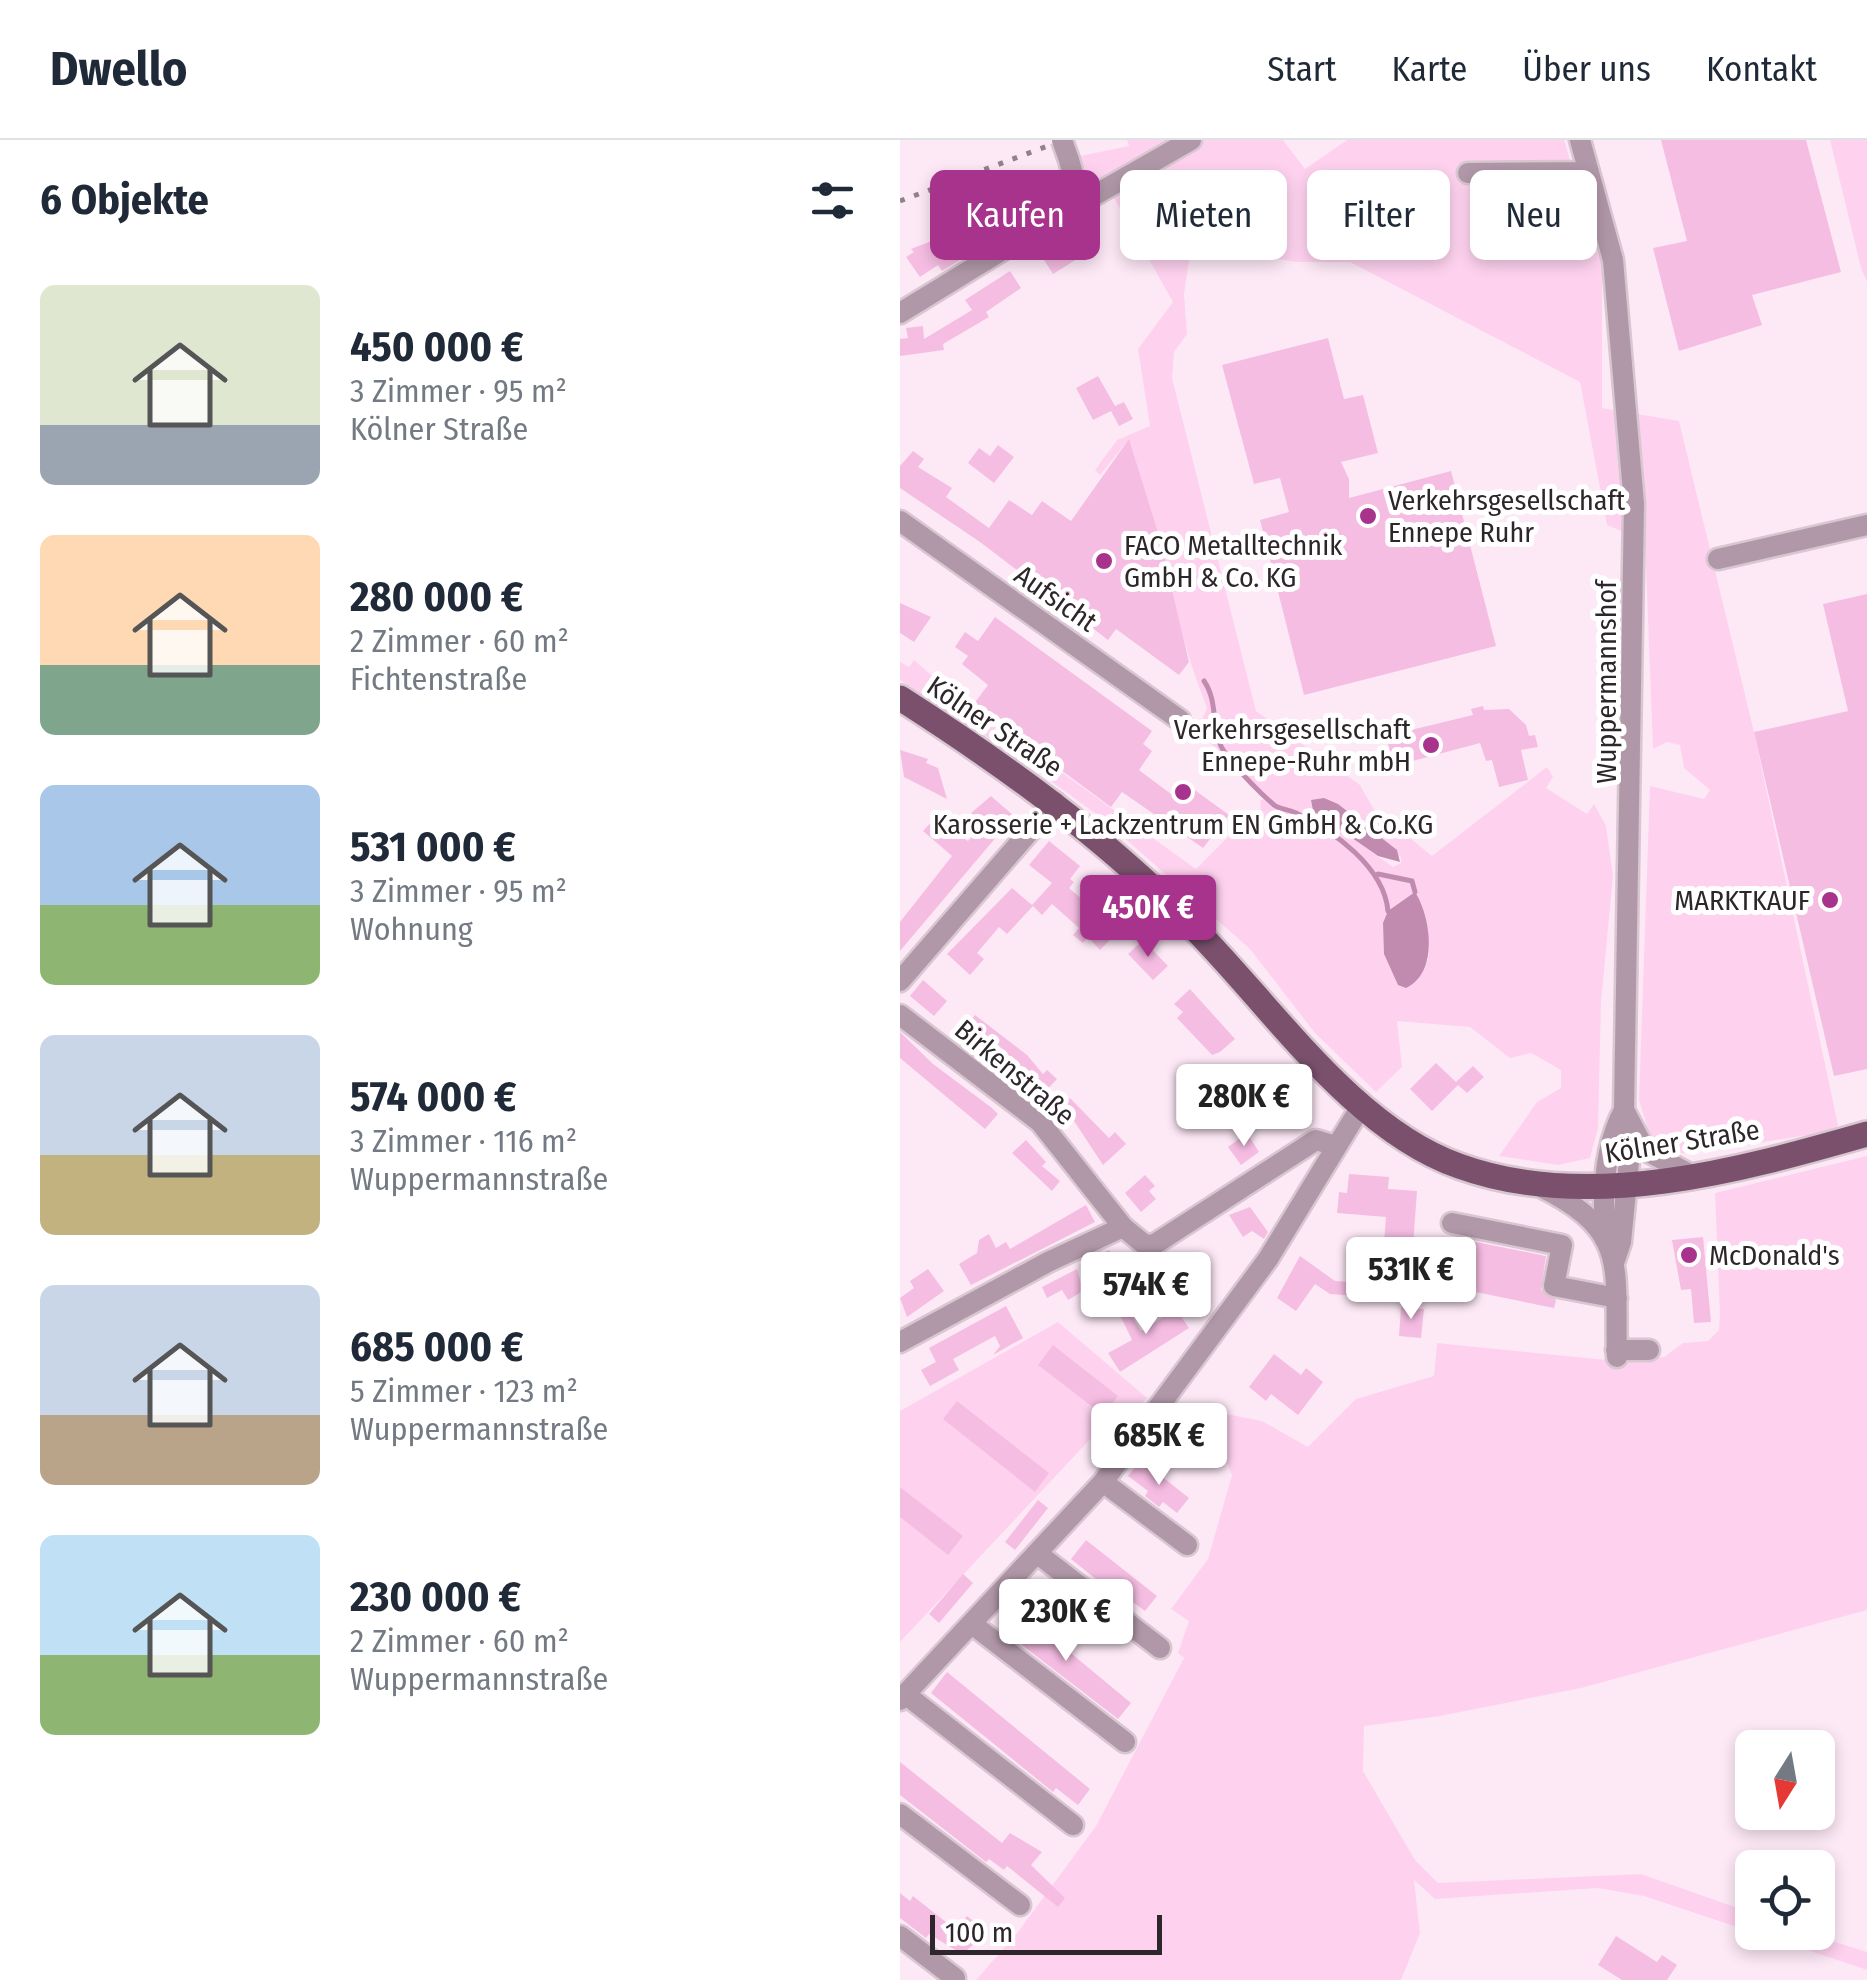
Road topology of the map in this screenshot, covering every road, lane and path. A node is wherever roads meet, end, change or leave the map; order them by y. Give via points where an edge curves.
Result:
1 (1191, 140) edge
2 (1580, 140) edge
3 (1588, 170) edge
4 (1100, 193) edge
5 (1597, 201) edge
6 (986, 260) edge
7 (900, 313) edge
8 (900, 521) edge
9 (1867, 525) edge
10 (1718, 559) dead end
11 (900, 698) edge
12 (1180, 720) dead end
13 (1055, 802) junction
14 (900, 981) edge
15 (900, 1016) edge
16 (1362, 1105) junction
17 (1624, 1110) junction
18 (1632, 1131) junction
19 (1867, 1134) edge
20 (1336, 1146) junction
21 (1693, 1176) junction
22 (1530, 1182) junction
23 (1617, 1185) junction
24 (1452, 1224) dead end
25 (1123, 1226) junction
26 (1605, 1237) junction
27 (1614, 1260) junction
28 (1617, 1298) junction
29 (900, 1342) edge
30 (1649, 1350) dead end
31 (1103, 1482) junction
32 (1188, 1545) dead end
33 (1038, 1554) junction
34 (972, 1624) junction
35 (1160, 1648) dead end
36 (903, 1697) edge
37 (1125, 1742) dead end
38 (900, 1814) edge
39 (1073, 1825) dead end
40 (1020, 1906) dead end
41 (900, 1936) edge
42 (955, 1978) edge

1 - 4 street
2 - 3 street, Wuppermannshof
5 - 17 street, Wuppermannshof via 1613,260 1634,504
6 - 7 street
8 - 12 street, Aufsicht
9 - 10 street
11 - 13 main road, Kölner Straße
13 - 14 street
13 - 16 main road, Kölner Straße via 1186,919
15 - 25 street, Birkenstraße via 1040,1122
16 - 20 street
16 - 22 main road, Kölner Straße via 1438,1158
17 - 18 street, Wuppermannshof
17 - 23 street, Wuppermannshof via 1612,1131
18 - 21 street, Wuppermannshof via 1652,1156
18 - 23 street, Wuppermannshof
19 - 21 main road, Kölner Straße
20 - 25 street via 1316,1140 1156,1244 1138,1240
20 - 31 street via 1242,1298
21 - 23 main road, Kölner Straße
22 - 23 main road, Kölner Straße
22 - 26 street, Wuppermannshof via 1584,1211
23 - 26 street, Wuppermannshof
23 - 27 street, Wuppermannshof
24 - 28 street via 1562,1245 1554,1286
25 - 29 street
26 - 27 street, Wuppermannshof
27 - 28 street, Wuppermannshof
28 - 30 street, Wuppermannshof via 1616,1354
31 - 32 street
31 - 33 street
33 - 34 street
33 - 35 street
34 - 36 street
34 - 37 street
36 - 39 street
38 - 40 street
41 - 42 street

